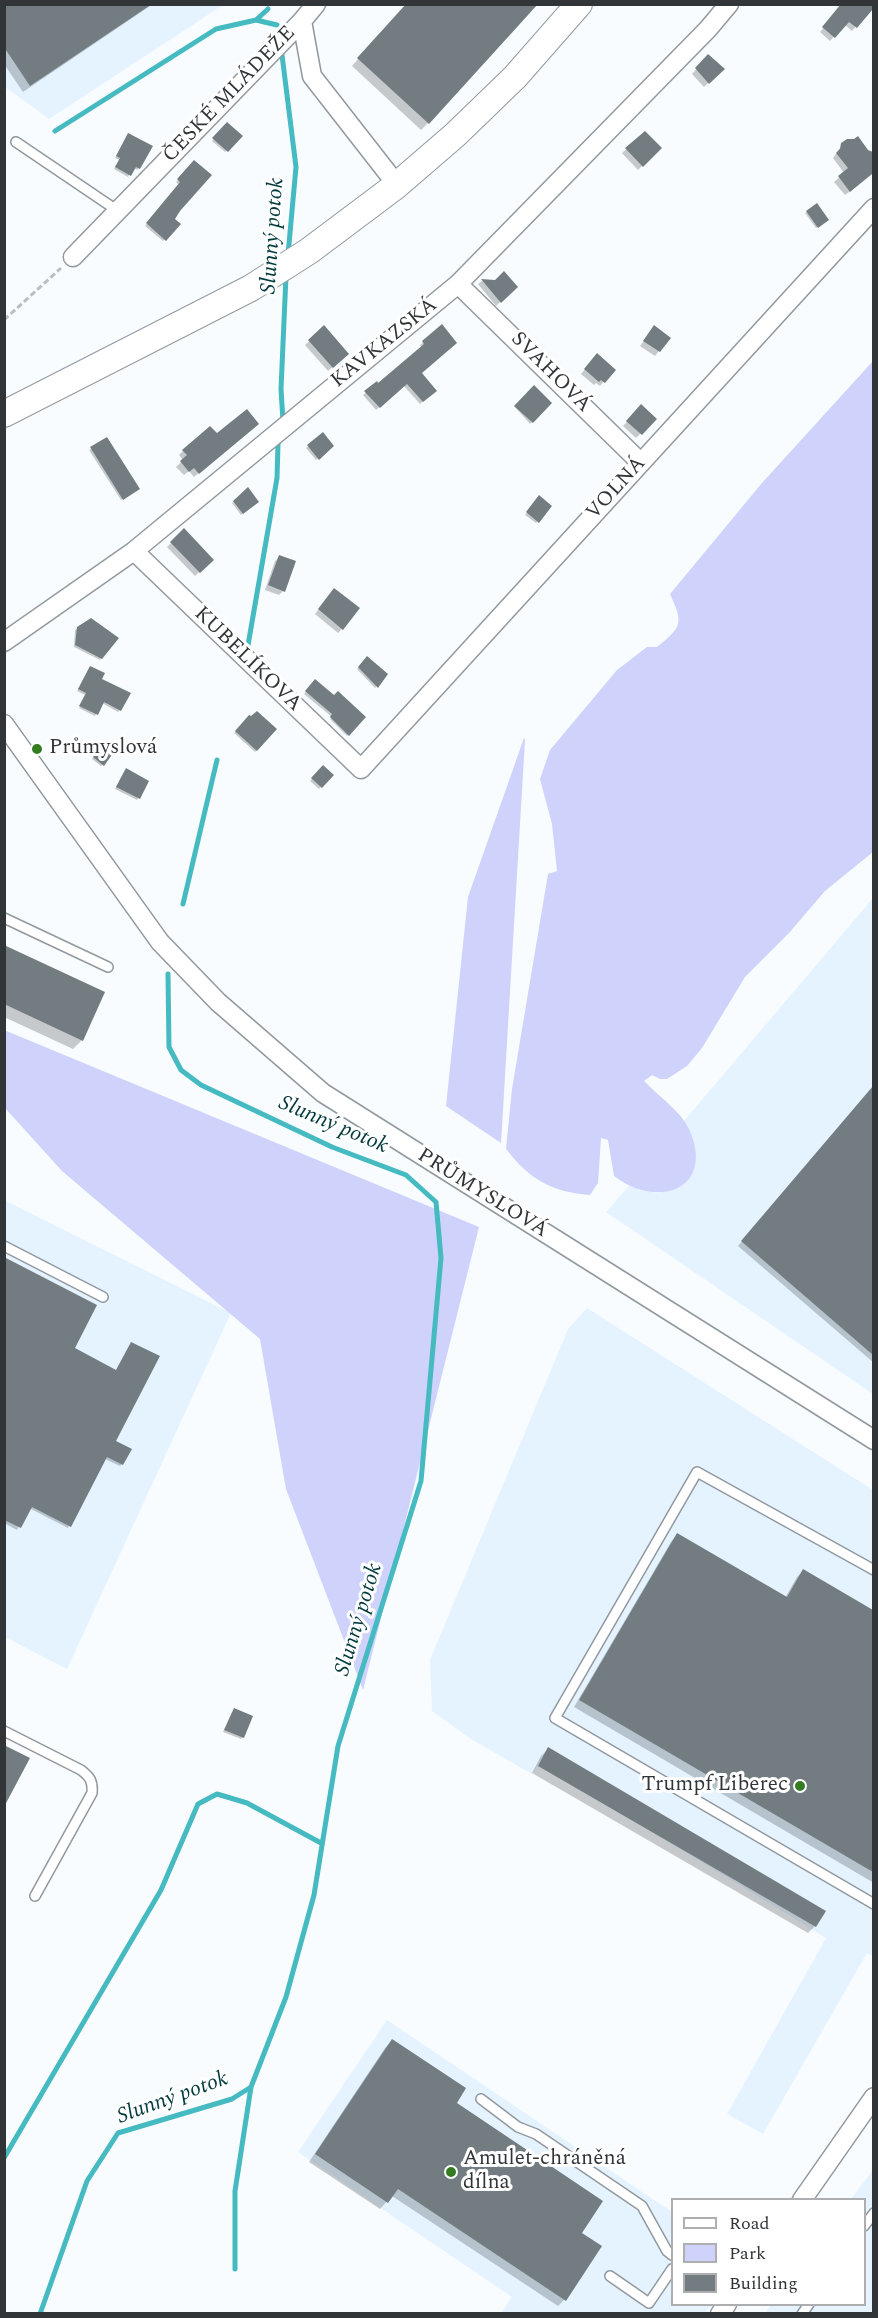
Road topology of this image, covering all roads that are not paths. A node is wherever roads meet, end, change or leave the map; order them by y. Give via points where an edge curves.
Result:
1 (316, 4) edge
2 (579, 4) edge
3 (729, 4) edge
4 (302, 21) junction
5 (16, 141) dead end
6 (397, 185) junction
7 (873, 208) edge
8 (117, 211) junction
9 (73, 257) road end
10 (458, 284) junction
11 (4, 414) edge
12 (641, 463) junction
13 (134, 551) junction
14 (4, 642) edge
15 (4, 724) edge
16 (361, 769) joint
17 (4, 918) edge
18 (108, 967) dead end
19 (4, 1246) edge
20 (103, 1297) dead end
21 (873, 1440) edge
22 (873, 1570) edge
23 (4, 1731) edge
24 (35, 1896) dead end
25 (873, 1904) edge
26 (873, 2097) edge
27 (481, 2099) dead end
28 (803, 2198) edge
29 (671, 2254) edge
30 (671, 2270) edge
31 (610, 2276) dead end

1 - 4 street
2 - 6 street via 515,77
3 - 10 street, KAVKAZSKÁ
4 - 6 street, ČESKÉ MLÁDEŽE via 312,76
4 - 8 street, ČESKÉ MLÁDEŽE
5 - 8 lane
6 - 11 street via 267,279
7 - 12 street, VOLNÁ
8 - 9 street, ČESKÉ MLÁDEŽE
10 - 12 street, SVAHOVÁ
10 - 13 street, KAVKAZSKÁ
12 - 16 street, VOLNÁ
13 - 14 street, KAVKAZSKÁ
13 - 16 street, KUBELÍKOVA
15 - 21 street, PRŮMYSLOVÁ via 160,942 218,1002 323,1093
17 - 18 lane
19 - 20 lane
22 - 25 lane via 697,1472 555,1718
23 - 24 lane via 81,1770 92,1784 92,1793
26 - 28 street
27 - 29 lane via 642,2206
30 - 31 lane via 649,2303

